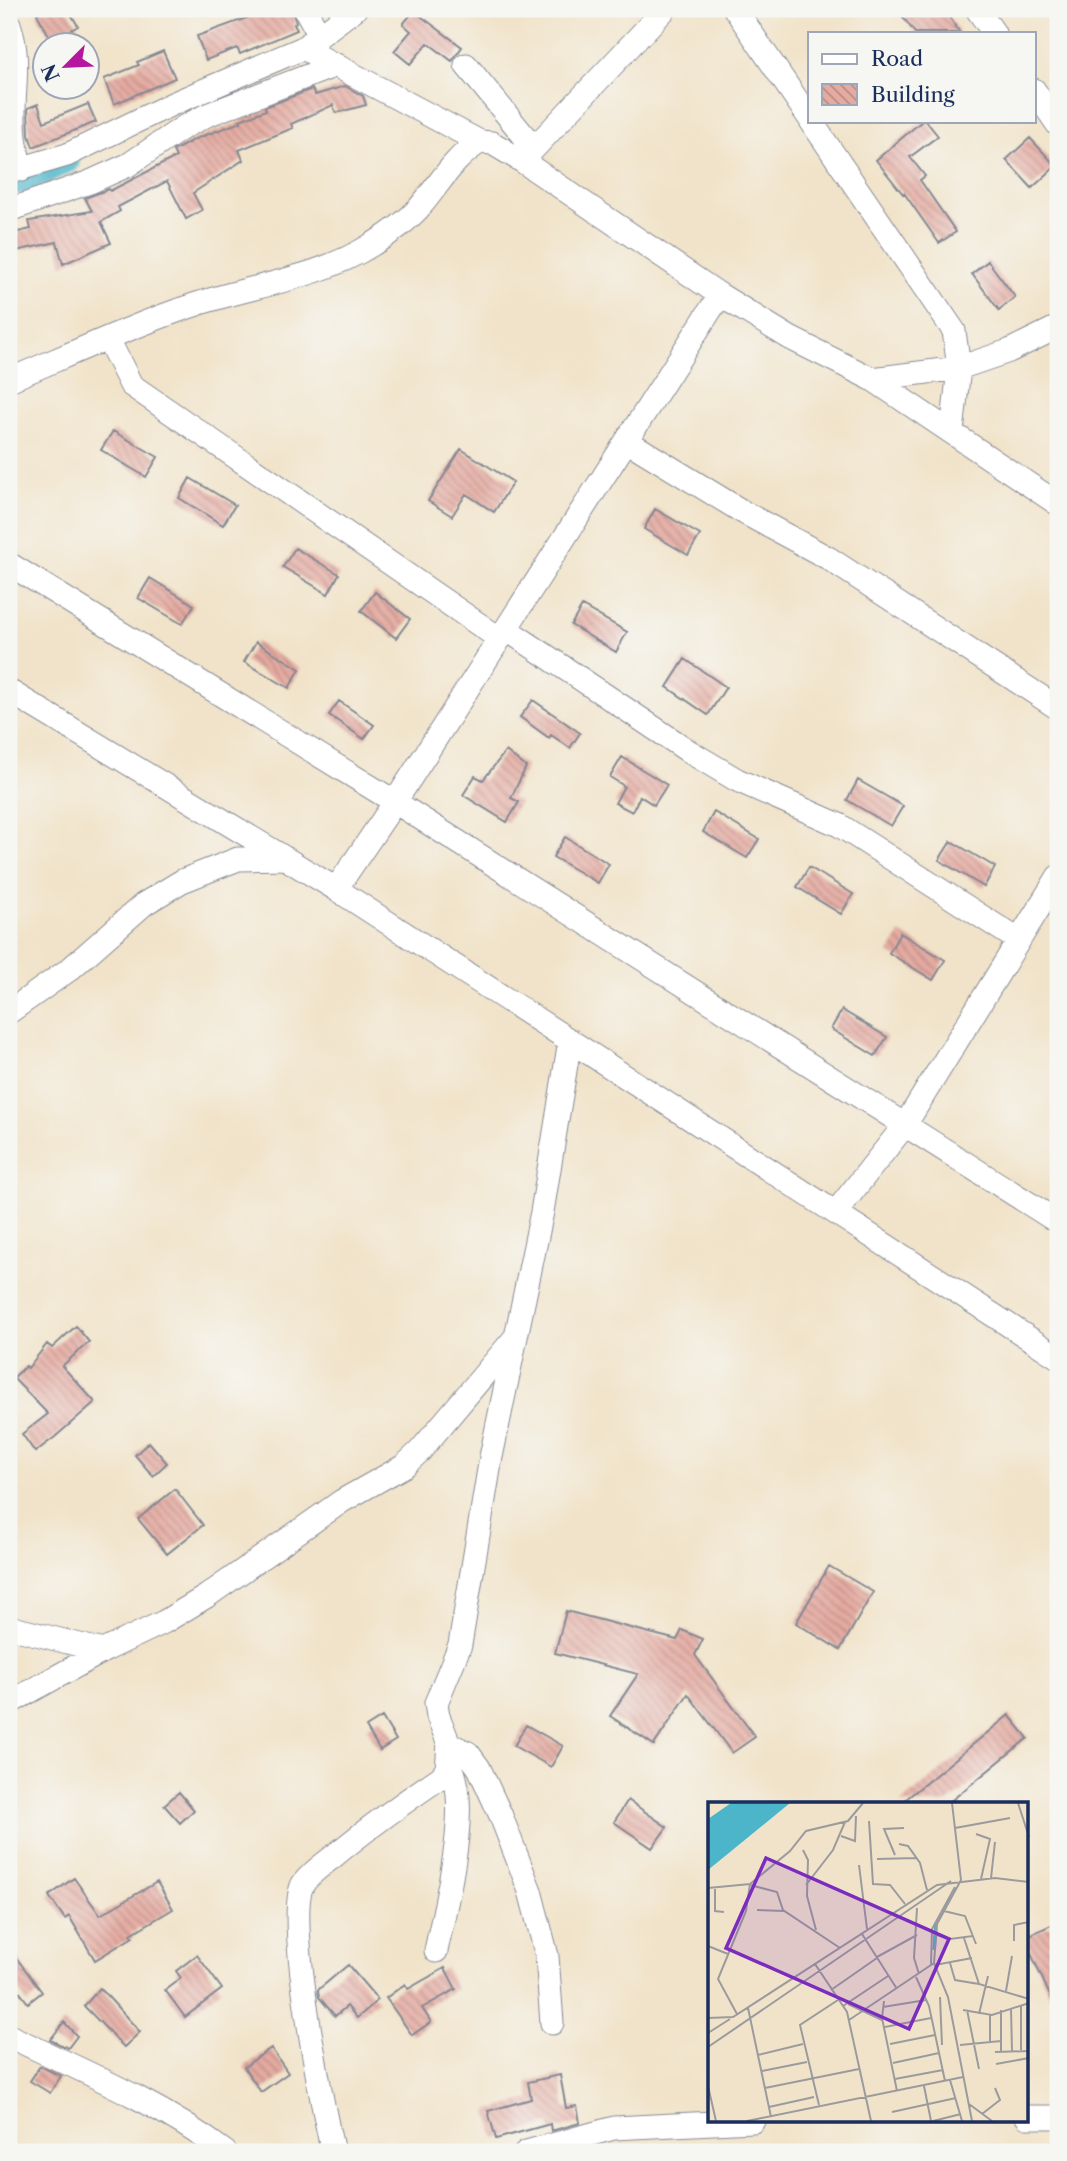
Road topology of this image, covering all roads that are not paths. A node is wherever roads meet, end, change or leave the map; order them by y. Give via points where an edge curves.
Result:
1 (305, 9) edge
2 (355, 9) edge
3 (665, 9) edge
4 (734, 9) edge
5 (977, 9) edge
6 (9, 24) edge
7 (994, 32) edge
8 (311, 41) junction
9 (332, 63) junction
10 (466, 65) dead end
11 (1036, 93) edge
12 (808, 117) edge
13 (811, 122) edge
14 (1058, 125) edge
15 (480, 142) junction
16 (528, 154) junction
17 (80, 155) junction
18 (15, 171) edge
19 (113, 172) junction
20 (9, 210) edge
21 (720, 295) junction
22 (1058, 327) edge
23 (108, 339) junction
24 (959, 368) junction
25 (872, 379) junction
26 (9, 380) edge
27 (952, 432) junction
28 (626, 441) junction
29 (1058, 503) edge
30 (9, 564) edge
31 (503, 634) junction
32 (9, 691) edge
33 (1058, 708) edge
34 (395, 802) junction
35 (284, 858) junction
36 (1058, 877) edge
37 (336, 889) junction
38 (1018, 940) junction
39 (9, 1012) edge
40 (570, 1040) junction
41 (905, 1125) junction
42 (836, 1212) junction
43 (1058, 1222) edge
44 (516, 1337) junction
45 (1058, 1357) edge
46 (9, 1627) edge
47 (103, 1651) junction
48 (9, 1703) edge
49 (449, 1754) junction
50 (436, 1951) dead end
51 (552, 2023) dead end
52 (9, 2036) edge
53 (1028, 2117) edge
54 (1058, 2117) edge
55 (733, 2122) edge
56 (225, 2152) edge
57 (333, 2152) edge
58 (526, 2152) edge

1 - 8 street
2 - 8 street
3 - 16 street
4 - 12 street
5 - 7 street
6 - 18 street via 16,44
8 - 9 street
8 - 17 street via 172,104
9 - 15 street
9 - 19 street via 207,115
10 - 16 street
11 - 14 street
13 - 24 street via 954,331
15 - 16 street
15 - 23 street via 442,177 418,209 342,261 171,312
16 - 21 street
17 - 18 street
17 - 19 street
19 - 20 street
21 - 25 street via 790,338
21 - 28 street
22 - 24 street
23 - 26 street
23 - 31 street via 131,385
24 - 25 street
24 - 27 street
25 - 27 street
27 - 29 street
28 - 31 street
28 - 33 street via 828,558
30 - 34 street
31 - 34 street
31 - 38 street via 746,785 839,825
32 - 35 street
34 - 37 street
34 - 41 street
35 - 37 street
35 - 39 street via 238,859 182,881 144,904 70,969
36 - 38 street
37 - 40 street
38 - 41 street
40 - 42 street
40 - 44 street
41 - 42 street
41 - 43 street
42 - 45 street
44 - 47 street via 404,1466 342,1502 207,1596
44 - 49 street via 460,1646 436,1703
46 - 47 street
47 - 48 street
49 - 50 street via 456,1778 457,1824
49 - 51 street via 468,1753 479,1768 530,1891 547,1955
49 - 57 street via 442,1777 376,1821 302,1885 297,1905 298,1942 321,2102
52 - 56 street via 146,2102
53 - 54 street
55 - 58 street via 614,2128

